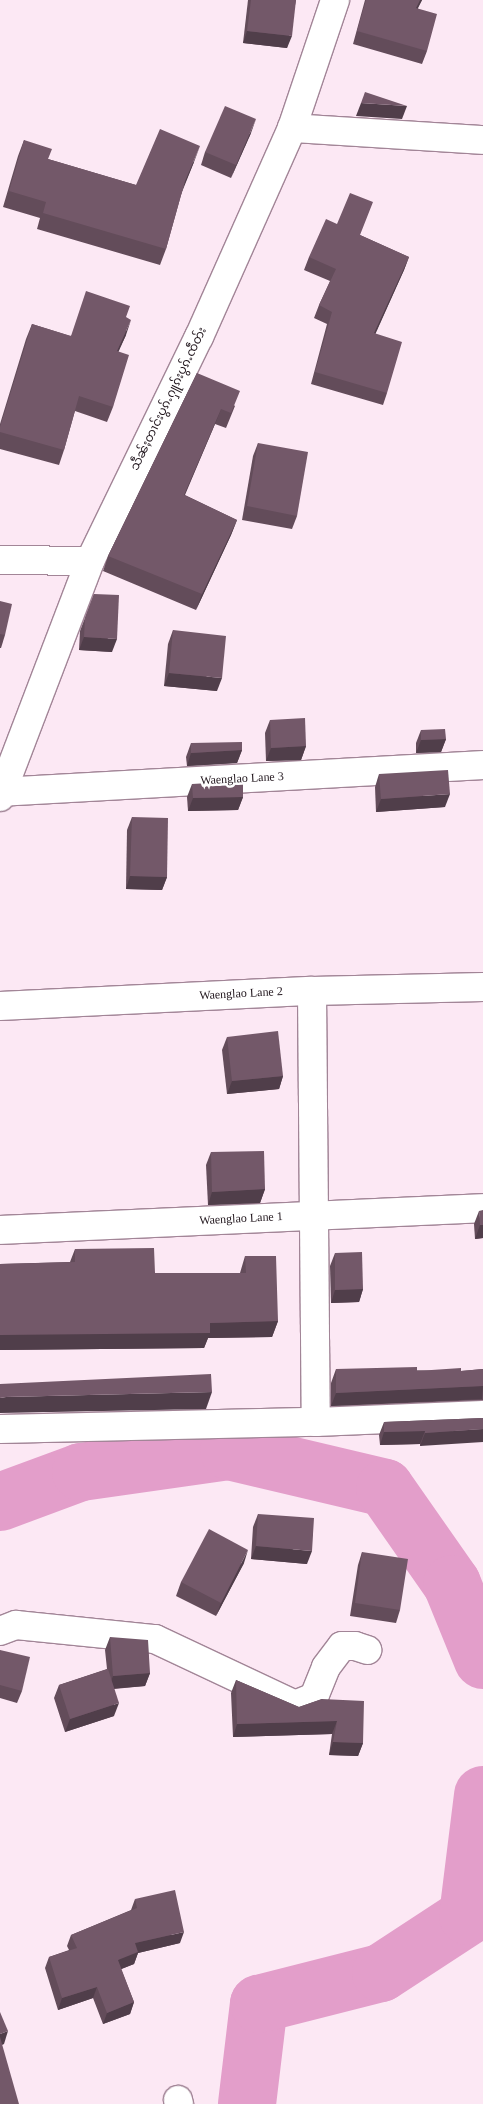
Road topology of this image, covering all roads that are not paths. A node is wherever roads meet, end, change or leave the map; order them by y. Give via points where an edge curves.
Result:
1 (335, 0) edge
2 (292, 128) junction
3 (483, 140) edge
4 (0, 560) edge
5 (90, 562) junction
6 (483, 765) edge
7 (1, 794) edge
8 (483, 986) edge
9 (312, 991) junction
10 (0, 1006) edge
11 (483, 1208) edge
12 (313, 1216) junction
13 (0, 1230) edge
14 (483, 1416) edge
15 (316, 1422) junction
16 (0, 1429) edge
17 (0, 1631) edge
18 (367, 1650) dead end

1 - 2 street, သဵၼ်ႈတၢင်းပွၵ်ႉႁူၵ်းပွၵ်ႉၸဵတ်း
2 - 3 street
2 - 5 street, သဵၼ်ႈတၢင်းပွၵ်ႉႁူၵ်းပွၵ်ႉၸဵတ်း via 199,337
4 - 5 street
5 - 7 street, သဵၼ်ႈတၢင်းပွၵ်ႉႁူၵ်းပွၵ်ႉၸဵတ်း
6 - 7 street, Waenglao Lane 3
8 - 9 street, Waenglao Lane 2
9 - 10 street, Waenglao Lane 2
9 - 12 street
11 - 12 street, Waenglao Lane 1
12 - 13 street, Waenglao Lane 1
12 - 15 street
14 - 15 street
15 - 16 street
17 - 18 street via 16,1625 155,1639 295,1705 314,1697 326,1667 342,1646

